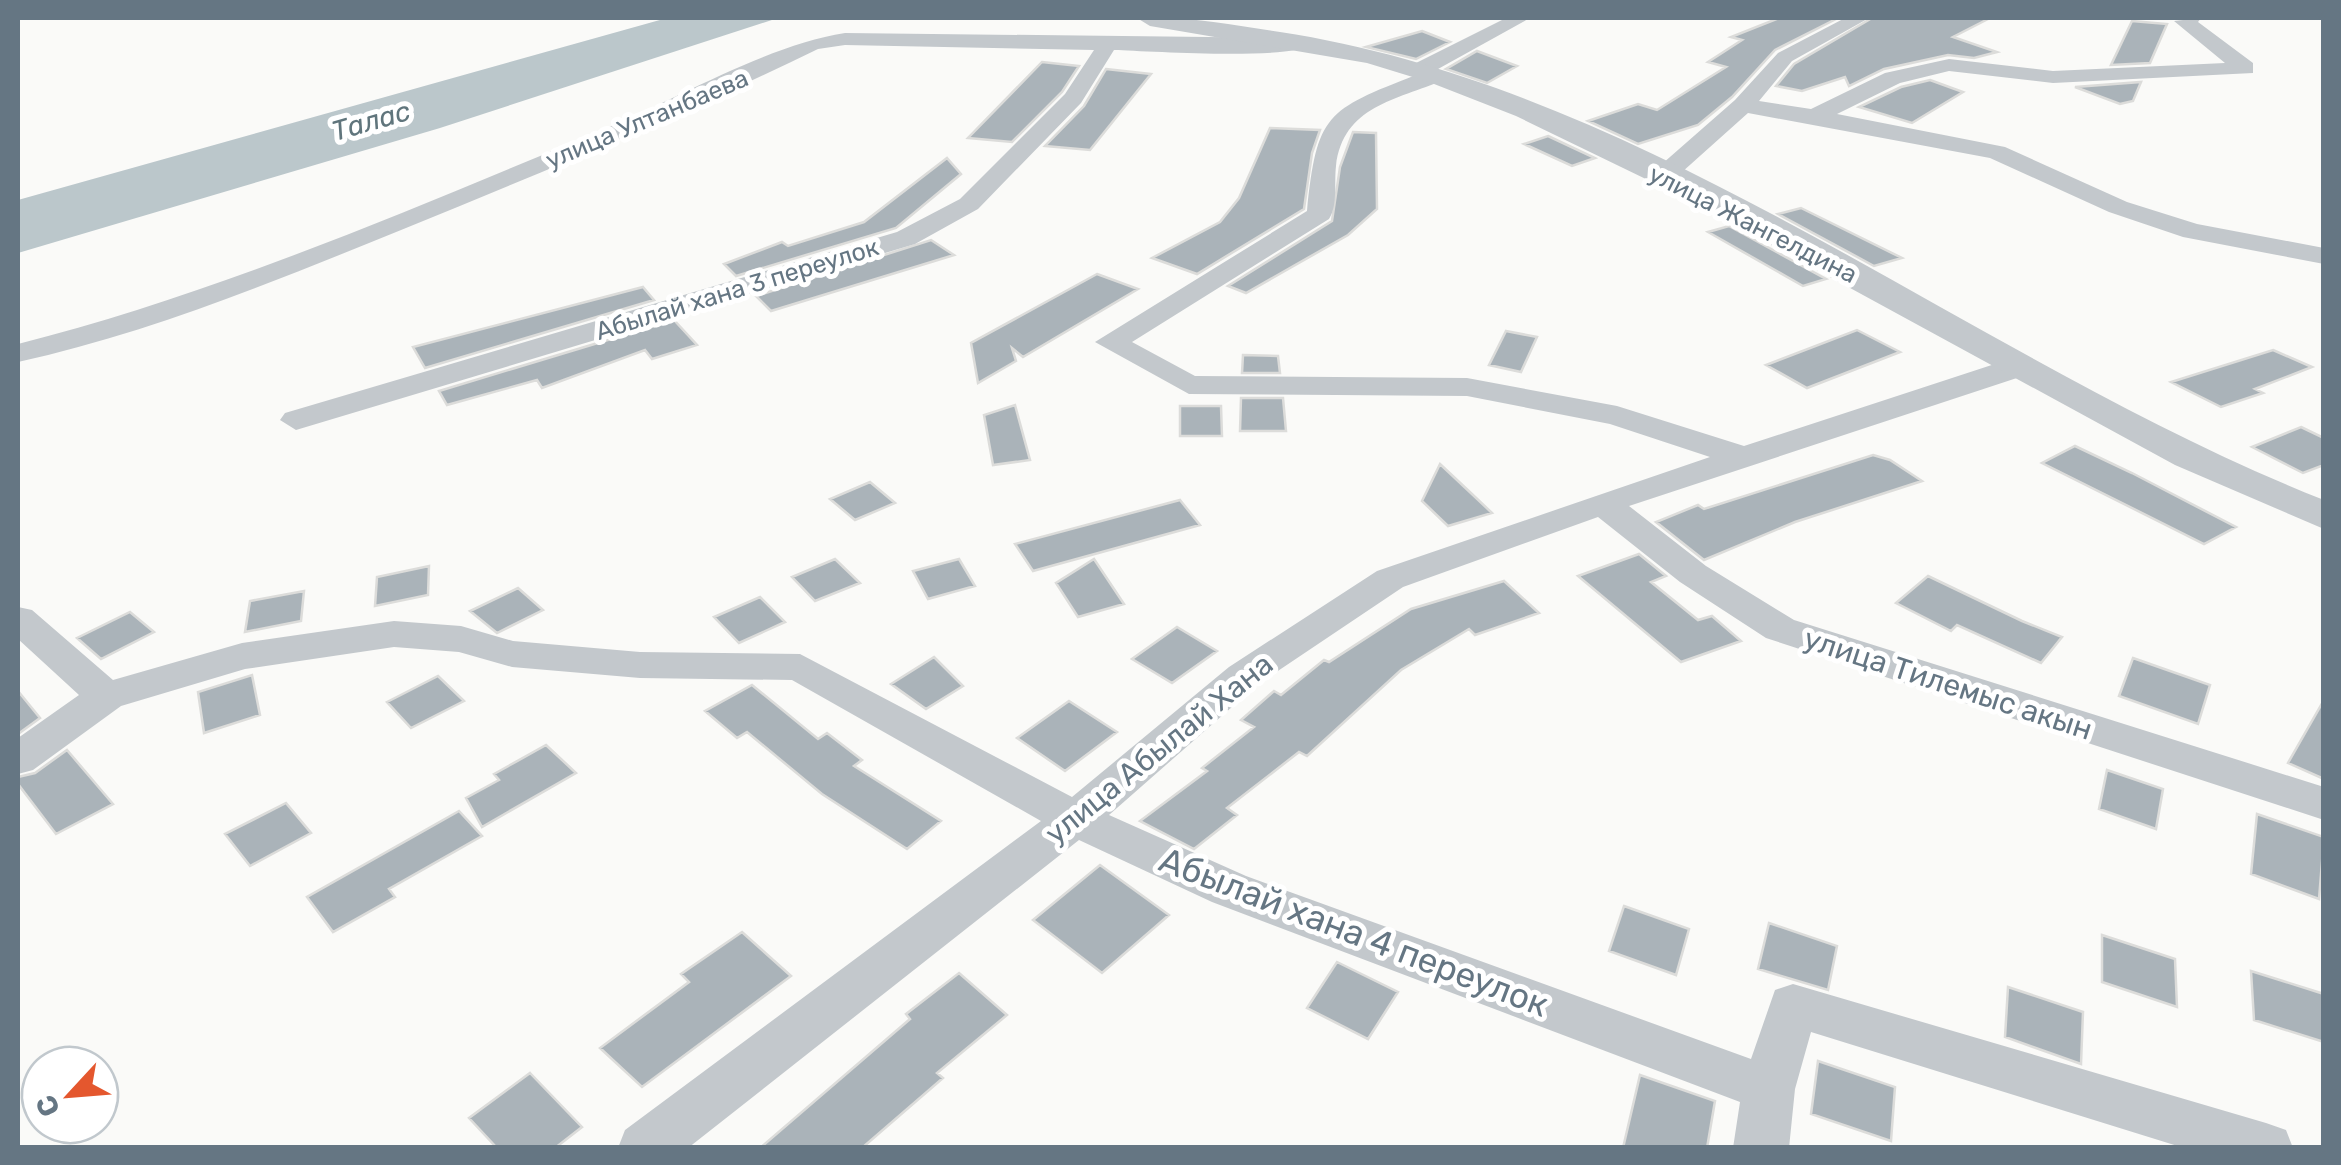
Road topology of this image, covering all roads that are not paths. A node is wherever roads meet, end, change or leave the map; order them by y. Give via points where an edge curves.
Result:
1 (1150, 18) edge
2 (1520, 18) edge
3 (1859, 18) edge
4 (2191, 18) edge
5 (1302, 44) junction
6 (1108, 45) junction
7 (1428, 73) junction
8 (1742, 105) junction
9 (1814, 116) junction
10 (1663, 176) junction
11 (2324, 256) edge
12 (18, 353) edge
13 (2018, 368) junction
14 (296, 420) dead end
15 (1748, 458) junction
16 (1603, 503) junction
17 (2324, 516) edge
18 (18, 620) edge
19 (106, 696) junction
20 (18, 760) edge
21 (2324, 804) edge
22 (1075, 818) junction
23 (1768, 1089) junction
24 (645, 1148) edge
25 (1761, 1148) edge
26 (2266, 1148) edge

1 - 5 street, улица Жангелдина
2 - 7 street
3 - 8 street via 1785,58
4 - 9 street via 2184,21 2245,68 2053,77 1949,65 1893,78
5 - 6 street, улица Ултанбаева
5 - 7 street, улица Жангелдина
6 - 12 street, улица Ултанбаева via 845,39 813,44 189,306
6 - 14 street, Абылай хана 3 переулок via 1072,98 969,204 906,238
7 - 10 street, улица Жангелдина
7 - 15 street via 1336,124 1320,214 1110,342 1189,385 1467,386 1617,416
8 - 9 street
8 - 10 street
9 - 11 street via 1998,152 2118,207 2192,231
10 - 13 street, улица Жангелдина
13 - 15 street, улица Абылай Хана
13 - 17 street, улица Жангелдина
15 - 16 street, улица Абылай Хана
16 - 21 street, улица Тилемыс акын via 1693,574 1780,629
16 - 22 street, улица Абылай Хана via 1390,579 1243,676
18 - 19 street
19 - 20 street, Абылай хана 4 переулок
19 - 22 street, Абылай хана 4 переулок via 242,656 394,634 603,662 800,668
22 - 23 street, Абылай хана 4 переулок via 1229,889
22 - 24 street, улица Абылай Хана
23 - 25 street
23 - 26 street via 1792,1005

